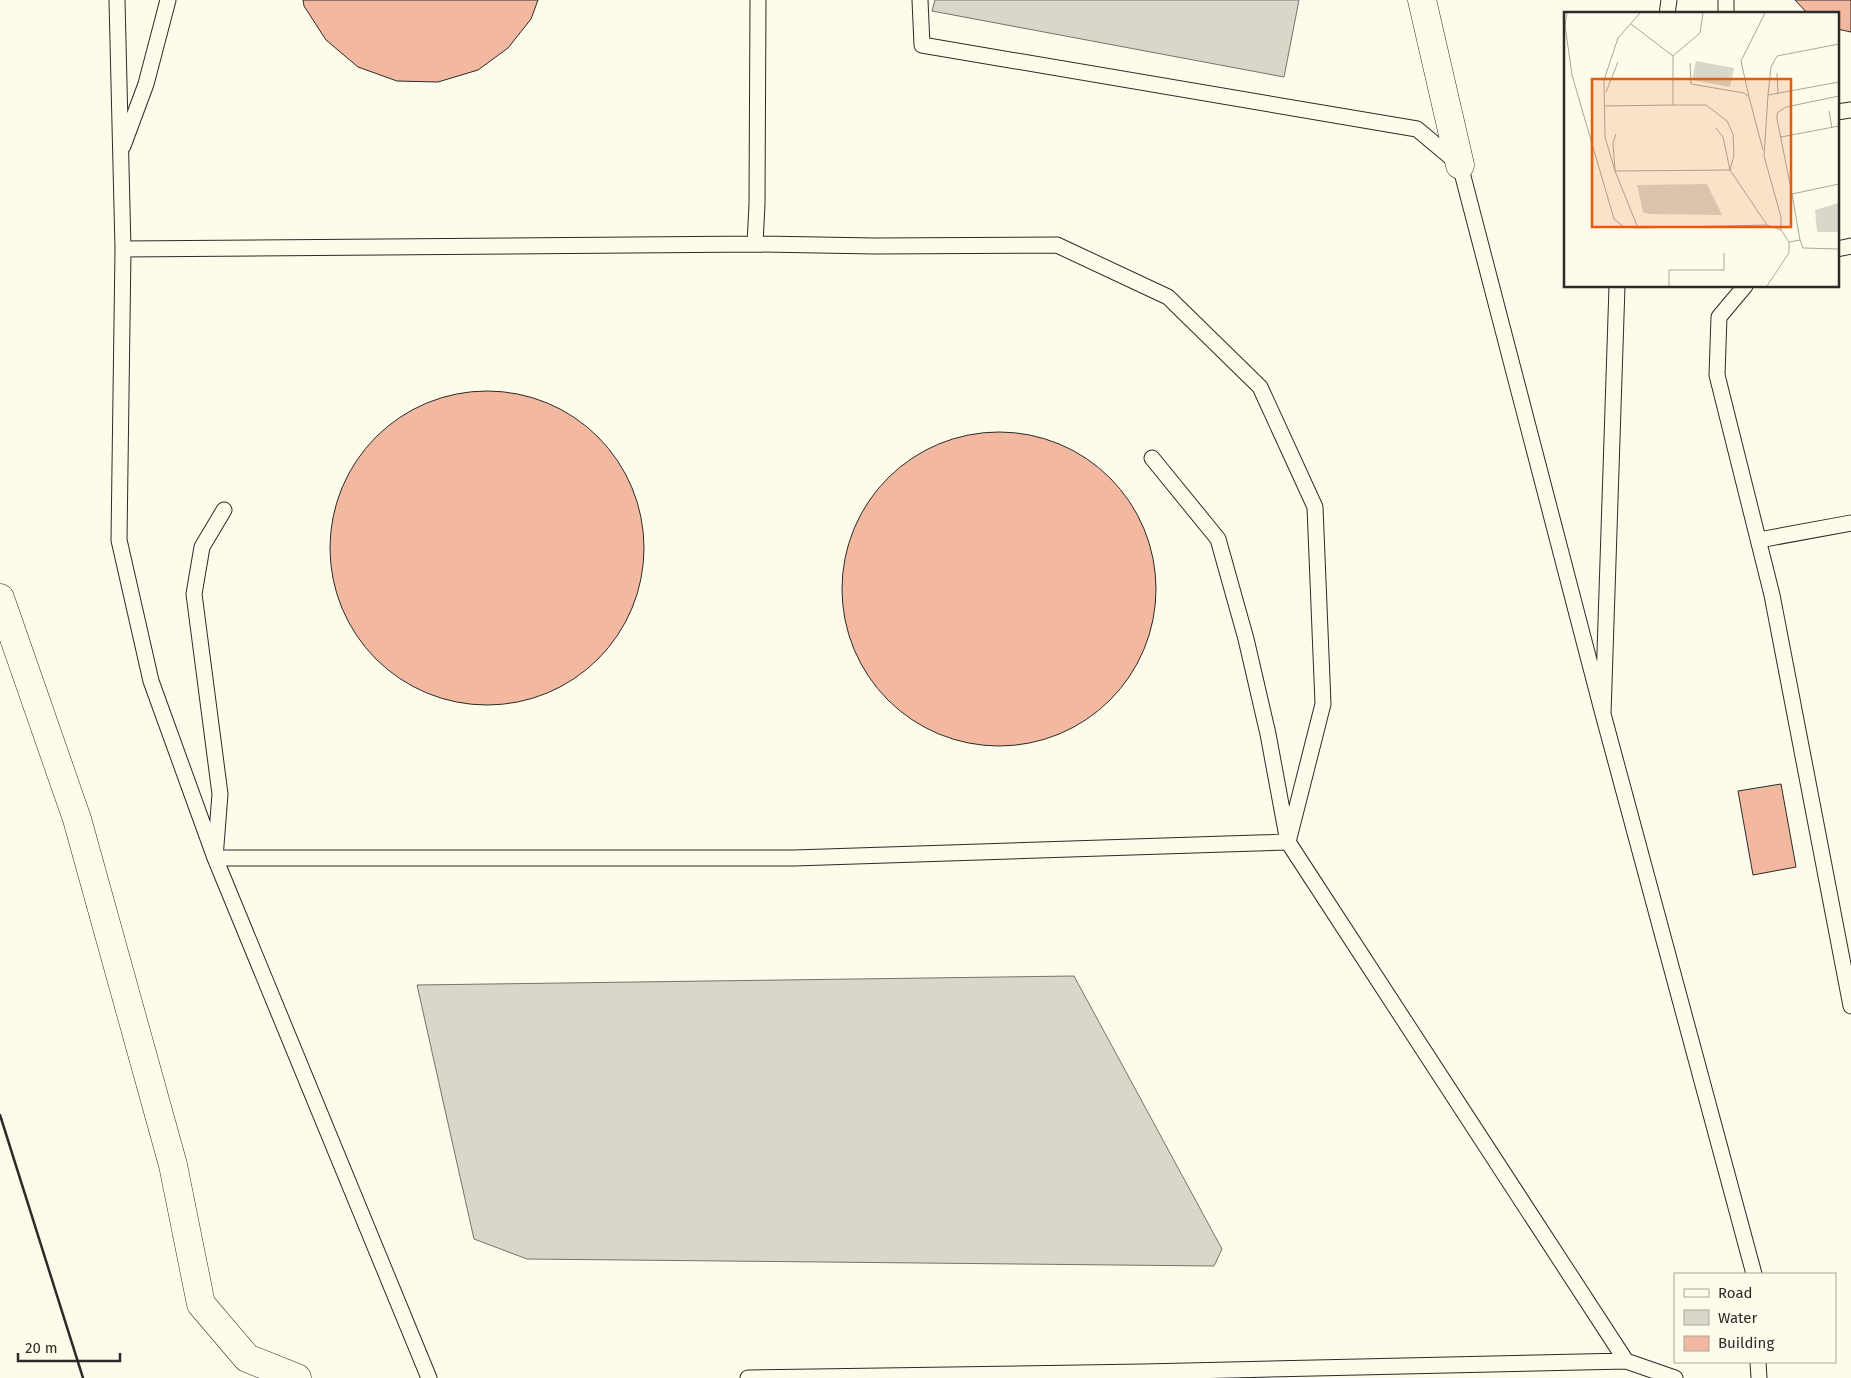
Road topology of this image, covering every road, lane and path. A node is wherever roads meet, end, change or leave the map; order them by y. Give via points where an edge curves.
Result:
1 (117, 0) edge
2 (168, 0) edge
3 (758, 0) edge
4 (920, 0) edge
5 (1422, 0) edge
6 (1851, 110) edge
7 (1838, 112) edge
8 (120, 152) junction
9 (1460, 165) junction
10 (755, 244) junction
11 (1851, 246) edge
12 (123, 249) junction
13 (1838, 249) edge
14 (1617, 288) edge
15 (1743, 288) edge
16 (1152, 458) dead end
17 (224, 510) dead end
18 (1851, 523) edge
19 (1759, 540) junction
20 (0, 598) edge
21 (1603, 714) junction
22 (1288, 842) junction
23 (215, 858) junction
24 (1851, 1006) edge
25 (1754, 1273) edge
26 (1626, 1361) junction
27 (1758, 1363) edge
28 (296, 1378) edge
29 (429, 1378) edge
30 (748, 1378) edge
31 (1675, 1378) edge
32 (1759, 1378) edge

1 - 8 lane
2 - 8 lane via 146,84
3 - 10 lane
4 - 9 lane via 922,45 1417,129
5 - 9 street
6 - 7 lane
8 - 12 lane
9 - 21 lane
10 - 12 lane
10 - 22 lane via 1057,245 1168,297 1260,387 1315,508 1323,704
11 - 13 lane
12 - 23 lane via 119,540 151,681
14 - 21 lane
15 - 19 lane via 1719,317 1717,375
16 - 22 lane via 1218,539 1268,734
17 - 23 lane via 202,547 194,594 220,794
18 - 19 lane
19 - 24 lane
20 - 28 street via 80,829 173,1165 201,1304 247,1358
21 - 25 lane
22 - 23 lane via 794,858
22 - 26 lane
23 - 29 lane
26 - 30 lane
26 - 31 lane
27 - 32 lane

